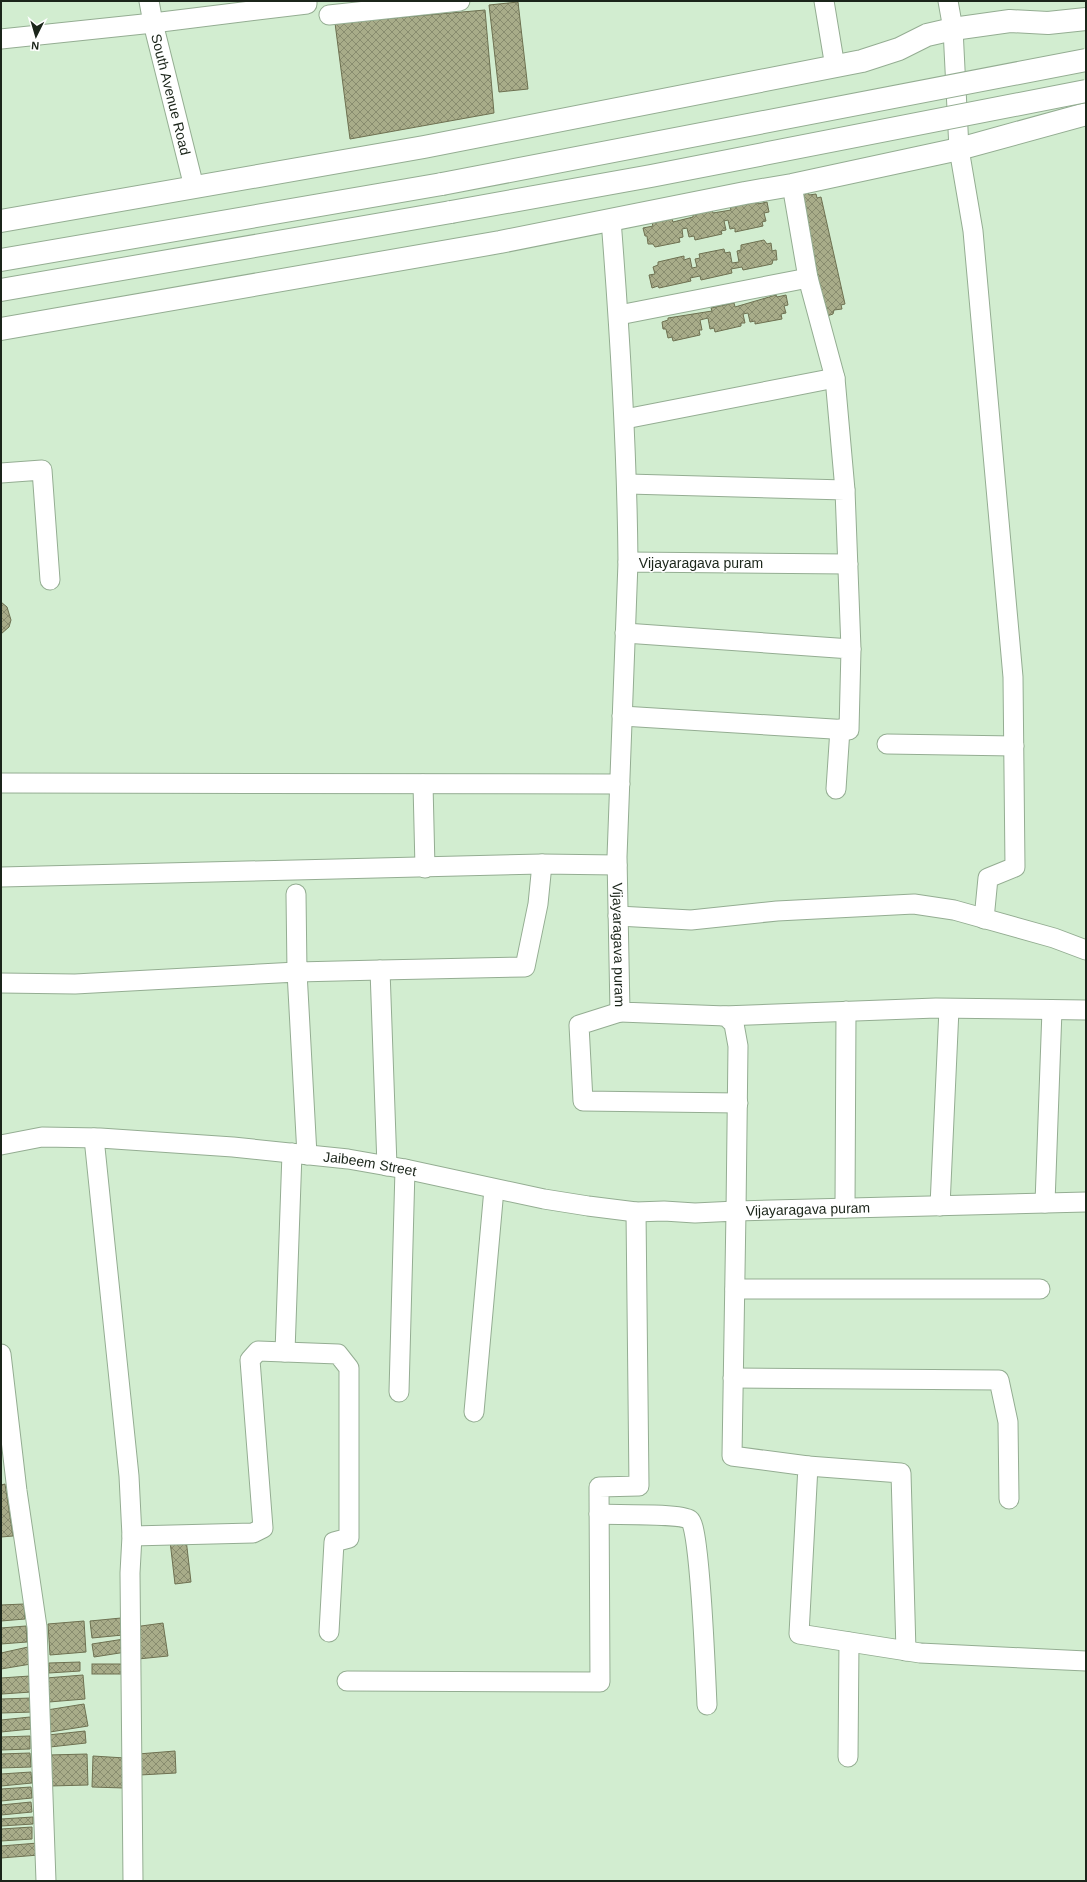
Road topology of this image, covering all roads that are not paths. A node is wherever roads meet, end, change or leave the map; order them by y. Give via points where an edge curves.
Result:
1 (150, 1) edge
2 (307, 1) edge
3 (460, 1) edge
4 (824, 1) edge
5 (948, 1) edge
6 (329, 14) dead end
7 (1086, 19) edge
8 (152, 23) junction
9 (953, 28) junction
10 (1, 36) edge
11 (1086, 60) edge
12 (835, 67) junction
13 (1086, 91) edge
14 (1086, 114) edge
15 (959, 149) junction
16 (792, 185) junction
17 (194, 187) junction
18 (611, 220) junction
19 (1, 221) edge
20 (1, 260) edge
21 (808, 278) junction
22 (1, 290) edge
23 (618, 315) junction
24 (1, 329) edge
25 (835, 378) junction
26 (625, 419) junction
27 (1, 473) edge
28 (628, 484) junction
29 (845, 490) junction
30 (628, 562) junction
31 (848, 564) junction
32 (50, 580) dead end
33 (625, 633) junction
34 (851, 649) junction
35 (622, 716) junction
36 (840, 729) junction
37 (887, 744) dead end
38 (1014, 746) junction
39 (1, 783) edge
40 (423, 784) junction
41 (620, 784) junction
42 (836, 789) dead end
43 (542, 864) junction
44 (617, 865) junction
45 (425, 868) junction
46 (1, 877) edge
47 (296, 894) dead end
48 (618, 916) junction
49 (984, 919) junction
50 (1086, 950) edge
51 (380, 970) junction
52 (297, 972) junction
53 (1, 983) edge
54 (949, 1009) junction
55 (1052, 1010) junction
56 (1086, 1010) edge
57 (620, 1012) junction
58 (846, 1012) junction
59 (723, 1016) junction
60 (738, 1103) junction
61 (94, 1138) junction
62 (1, 1145) edge
63 (299, 1154) junction
64 (396, 1167) junction
65 (494, 1189) junction
66 (1086, 1202) edge
67 (1045, 1203) junction
68 (940, 1206) junction
69 (845, 1208) junction
70 (736, 1211) junction
71 (636, 1212) junction
72 (735, 1289) junction
73 (1040, 1289) dead end
74 (285, 1352) junction
75 (1, 1354) edge
76 (733, 1378) junction
77 (399, 1392) dead end
78 (474, 1412) dead end
79 (808, 1466) junction
80 (1009, 1499) dead end
81 (599, 1514) junction
82 (132, 1536) junction
83 (329, 1632) dead end
84 (849, 1642) junction
85 (906, 1651) junction
86 (1086, 1661) edge
87 (347, 1681) dead end
88 (707, 1705) dead end
89 (848, 1757) dead end
90 (46, 1881) edge
91 (132, 1881) edge

1 - 8 street, South Avenue Road
2 - 8 street via 307,4
3 - 6 street
4 - 12 street
5 - 9 street
7 - 9 main road via 1048,23 1010,21
8 - 10 street
8 - 17 street, South Avenue Road
9 - 12 main road via 927,35 899,49 862,62
9 - 15 street
11 - 20 main road, bridge via 442,184
12 - 17 main road via 424,147
13 - 22 main road, bridge via 651,176
14 - 15 main road
15 - 16 main road
15 - 38 street via 975,254 1013,677
16 - 18 main road
16 - 21 street
17 - 19 main road
18 - 23 street
18 - 24 main road via 500,242
21 - 23 street
21 - 25 street
23 - 26 street
25 - 26 street
25 - 29 street
26 - 28 street
27 - 32 street via 42,470
28 - 29 street
28 - 30 street
29 - 31 street
30 - 31 street, Vijayaragava puram
30 - 33 street, Vijayaragava puram
31 - 34 street
33 - 34 street
33 - 35 street, Vijayaragava puram
34 - 36 street via 849,730
35 - 36 street
35 - 41 street, Vijayaragava puram
36 - 42 street
37 - 38 street
38 - 49 street via 1015,867 988,878
39 - 40 street
40 - 41 street
40 - 45 street
41 - 44 street, Vijayaragava puram
43 - 44 street
43 - 45 street
43 - 51 street via 538,904 525,967
44 - 48 street, Vijayaragava puram
45 - 46 street
47 - 52 street
48 - 49 street via 691,920 777,911 914,904 954,910
48 - 57 street, Vijayaragava puram
49 - 50 street via 1054,938
51 - 52 street
51 - 64 street
52 - 53 street via 75,984
52 - 63 street
54 - 55 street
54 - 58 street
54 - 68 street
55 - 56 street
55 - 67 street
57 - 59 street, Vijayaragava puram
57 - 60 street via 579,1025 583,1101
58 - 59 street
58 - 69 street
59 - 60 street, Vijayaragava puram via 734,1024 738,1046
60 - 70 street, Vijayaragava puram
61 - 62 street, Jaibeem Street via 42,1137
61 - 63 street, Jaibeem Street
61 - 82 street via 129,1476
63 - 64 street, Jaibeem Street
63 - 74 street
64 - 65 street, Jaibeem Street
64 - 77 street
65 - 71 street, Jaibeem Street
65 - 78 street
66 - 67 street, Vijayaragava puram
67 - 68 street, Vijayaragava puram
68 - 69 street, Vijayaragava puram
69 - 70 street, Vijayaragava puram
70 - 71 street, Jaibeem Street
70 - 72 street
71 - 81 street via 639,1486 599,1487
72 - 73 street
72 - 76 street
74 - 82 street via 258,1351 250,1360 263,1528 253,1533
74 - 83 street via 338,1354 349,1368 349,1538 334,1542
75 - 90 street via 37,1627
76 - 79 street via 732,1456
76 - 80 street via 999,1380 1008,1422
79 - 84 street via 799,1634
79 - 85 street via 901,1473
81 - 87 street via 600,1682
81 - 88 street via 675,1517 690,1520 693,1524 698,1553
82 - 91 street
84 - 85 street
84 - 89 street
85 - 86 street

